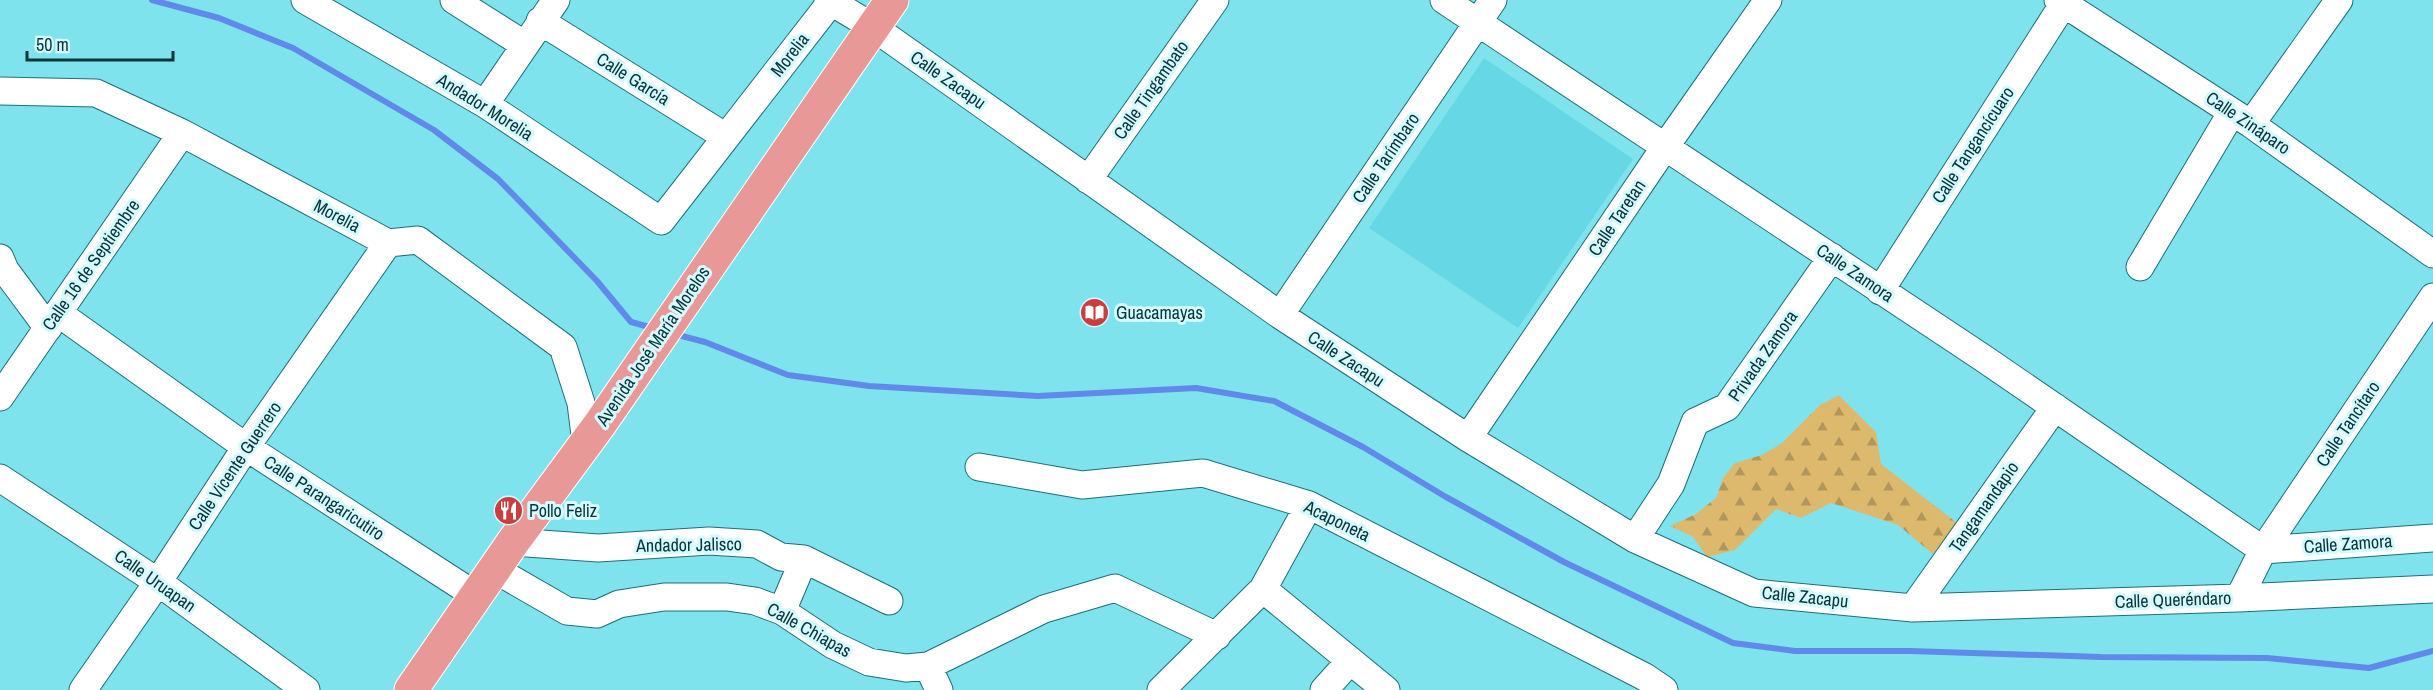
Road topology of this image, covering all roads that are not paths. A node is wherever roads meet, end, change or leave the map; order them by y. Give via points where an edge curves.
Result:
1 (305, 0) edge
2 (454, 0) edge
3 (892, 0) edge
4 (1215, 0) edge
5 (1444, 0) edge
6 (1493, 0) edge
7 (1768, 0) edge
8 (2339, 0) edge
9 (829, 1) edge
10 (2062, 1) edge
11 (548, 11) edge
12 (1478, 22) junction
13 (873, 27) junction
14 (525, 45) junction
15 (0, 91) edge
16 (484, 104) junction
17 (2242, 118) junction
18 (182, 134) junction
19 (726, 137) junction
20 (1665, 147) junction
21 (1088, 180) junction
22 (661, 221) joint
23 (388, 243) junction
24 (2433, 254) edge
25 (1832, 257) junction
26 (2, 267) edge
27 (2140, 267) dead end
28 (1880, 291) junction
29 (2433, 297) edge
30 (1280, 315) junction
31 (53, 320) junction
32 (0, 398) edge
33 (2055, 407) junction
34 (593, 434) junction
35 (1467, 438) junction
36 (246, 447) junction
37 (979, 467) dead end
38 (0, 478) edge
39 (1309, 505) junction
40 (2433, 538) edge
41 (1635, 539) junction
42 (513, 542) junction
43 (2263, 550) junction
44 (804, 559) junction
45 (494, 569) junction
46 (158, 582) junction
47 (1263, 589) junction
48 (2433, 589) edge
49 (475, 595) junction
50 (2239, 598) junction
51 (889, 601) dead end
52 (1913, 608) junction
53 (782, 611) junction
54 (1217, 636) junction
55 (1350, 661) junction
56 (928, 666) junction
57 (83, 690) edge
58 (306, 690) edge
59 (411, 690) edge
60 (939, 690) edge
61 (1161, 690) edge
62 (1324, 690) edge
63 (1386, 690) edge
64 (1664, 690) edge

1 - 16 street, Andador Morelia
2 - 14 street
3 - 13 main road, Avenida José María Morelos
4 - 21 street, Calle Tingambato
5 - 12 street, Calle Zamora
6 - 12 street, Calle Tarímbaro
7 - 20 street, Calle Taretan
8 - 17 street
9 - 13 street, Calle Zacapu
9 - 19 street, Morelia
10 - 17 street, Calle Zináparo
10 - 28 street, Calle Tangancícuaro
11 - 14 street
11 - 19 street, Calle García
12 - 20 street, Calle Zamora
12 - 30 street, Calle Tarímbaro
13 - 21 street, Calle Zacapu
13 - 34 main road, Avenida José María Morelos
14 - 16 street
15 - 18 street, Morelia via 96,93
16 - 22 street, Andador Morelia
17 - 24 street, Calle Zináparo
17 - 27 street
18 - 23 street, Morelia
18 - 31 street, Calle 16 de Septiembre
19 - 22 street, Morelia
20 - 25 street, Calle Zamora
20 - 35 street, Calle Taretan
21 - 30 street, Calle Zacapu
23 - 34 street via 418,240 563,348
23 - 36 street, Calle Vicente Guerrero
25 - 28 street, Calle Zamora
25 - 41 street, Privada Zamora via 1727,407 1695,422 1671,484
26 - 31 street, Calle Parangaricutiro
28 - 33 street, Calle Zamora
29 - 43 street, Calle Tancítaro
30 - 35 street, Calle Zacapu
31 - 32 street, Calle 16 de Septiembre
31 - 36 street, Calle Parangaricutiro
33 - 43 street, Calle Zamora
33 - 52 street, Tangamandapio
34 - 42 main road, Avenida José María Morelos
35 - 41 street, Calle Zacapu
36 - 46 street, Calle Vicente Guerrero
36 - 49 street, Calle Parangaricutiro
37 - 39 street, Acaponeta via 1082,485 1203,473
38 - 46 street, Calle Uruapan
39 - 47 street
39 - 64 street, Acaponeta
40 - 43 street, Calle Zamora
41 - 52 street, Calle Zacapu via 1754,593
42 - 44 street, Andador Jalisco via 598,549 709,541 757,544 781,557
42 - 45 main road, Avenida José María Morelos
43 - 50 street
44 - 51 street, Andador Jalisco
44 - 53 street
45 - 49 main road, Avenida José María Morelos
45 - 53 street, Calle Chiapas via 567,611 597,614 619,604 664,597 727,597 755,601
46 - 57 street, Calle Vicente Guerrero
46 - 58 street, Calle Uruapan
47 - 54 street
47 - 55 street
48 - 50 street, Calle Queréndaro
49 - 59 main road, Avenida José María Morelos
50 - 52 street, Calle Queréndaro
53 - 56 street, Calle Chiapas via 833,645 869,662 906,668
54 - 56 street, Calle Chiapas via 1115,588 1044,609
54 - 61 street
55 - 62 street
55 - 63 street
56 - 60 street

